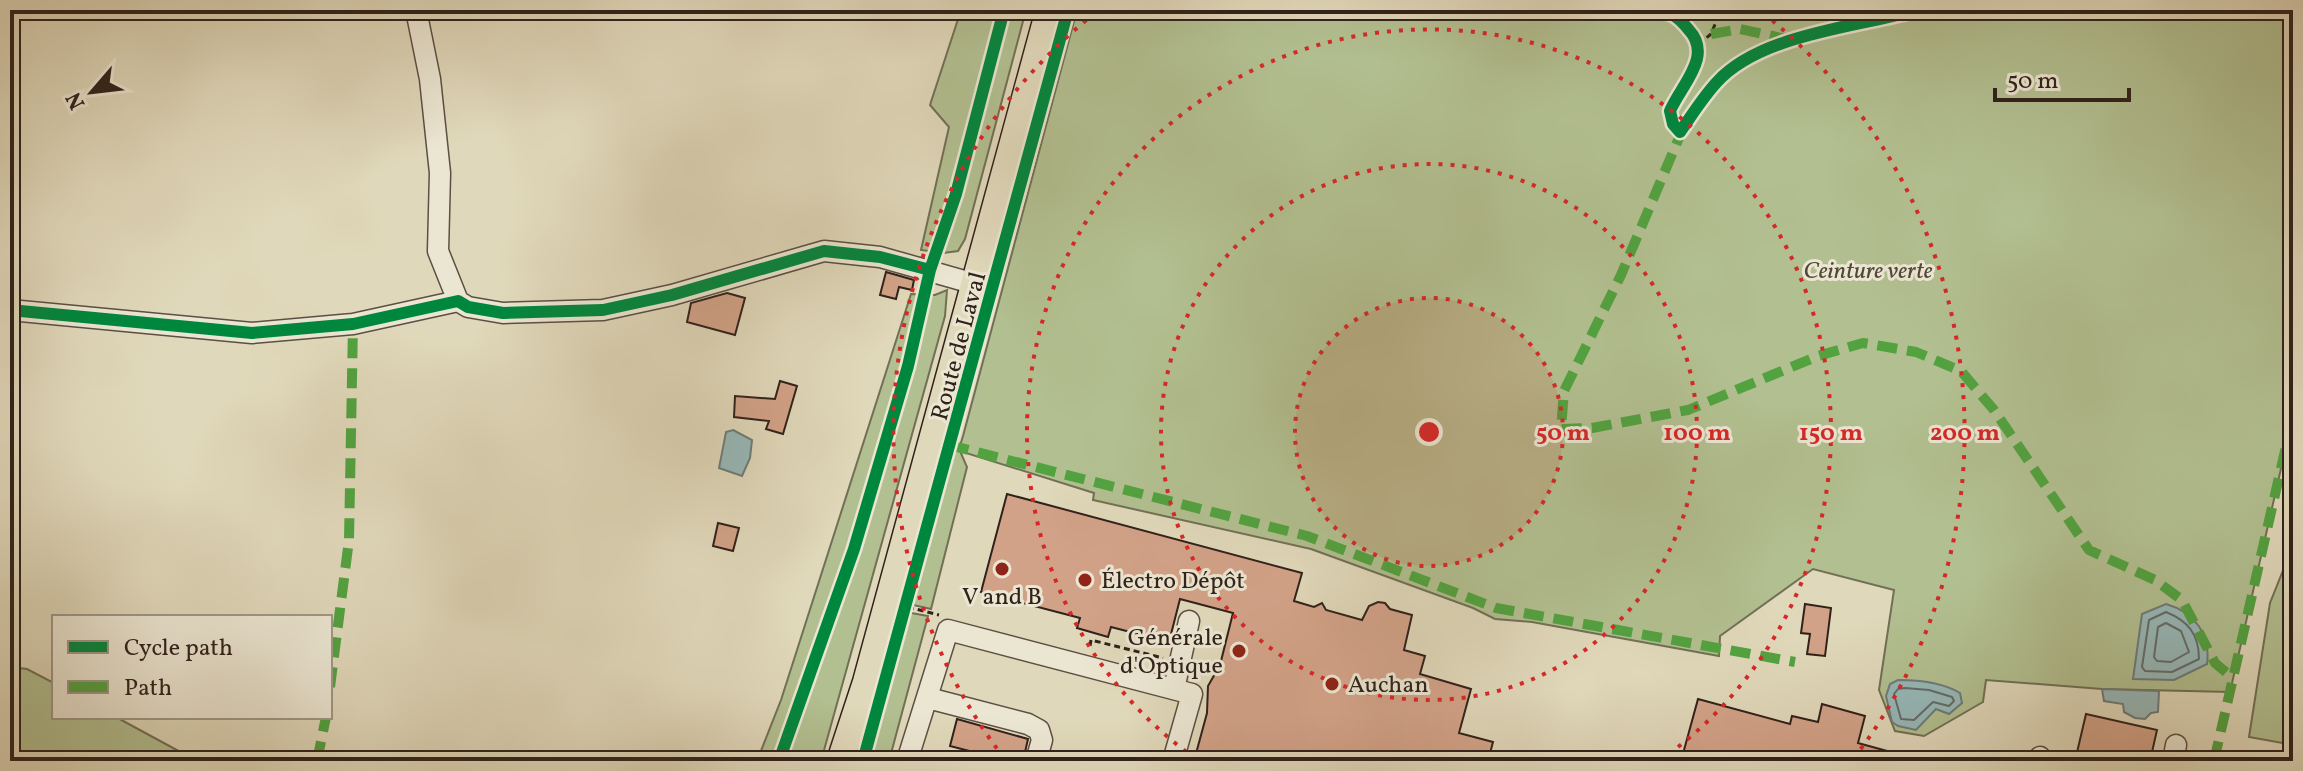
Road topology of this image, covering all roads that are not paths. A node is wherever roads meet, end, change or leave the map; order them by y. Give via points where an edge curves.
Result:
1 (416, 10) edge
2 (1049, 10) edge
3 (975, 284) junction
4 (458, 301) junction
5 (10, 310) edge
6 (1189, 621) dead end
7 (866, 682) junction
8 (1174, 689) junction
9 (928, 698) junction
10 (840, 761) edge
11 (853, 761) edge
12 (907, 761) edge
13 (917, 761) edge
14 (926, 761) edge
15 (1036, 761) edge
16 (1173, 761) edge

1 - 4 street via 440,173 438,251
2 - 3 main road, Route de Laval
3 - 4 street via 880,257 824,251 603,310 503,313
3 - 7 main road, Route de Laval via 941,443
4 - 5 street via 353,324 252,333
6 - 8 street
7 - 10 main road, Route de Laval
7 - 11 main road, Route de Laval
8 - 9 street via 948,630
8 - 16 street via 1192,694
9 - 12 street
9 - 15 street via 1039,730
13 - 14 street

